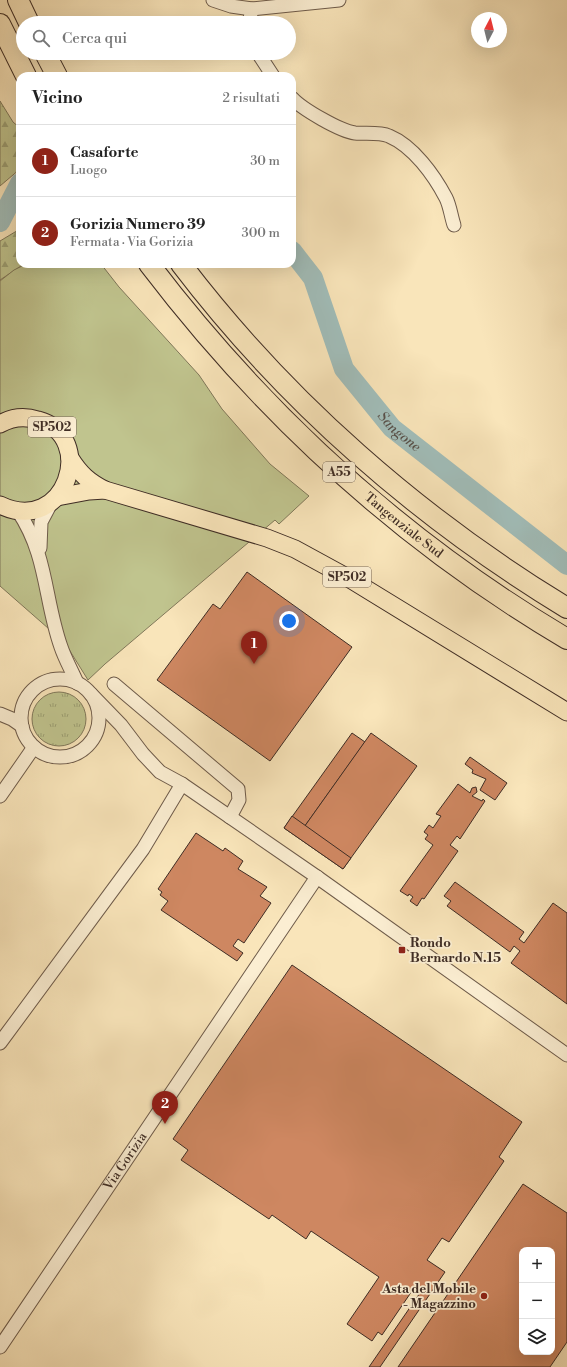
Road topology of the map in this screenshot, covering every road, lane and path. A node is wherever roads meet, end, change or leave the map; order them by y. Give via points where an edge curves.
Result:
1 (18, 0) edge
2 (213, 0) edge
3 (339, 0) edge
4 (252, 9) junction
5 (26, 16) edge
6 (251, 16) edge
7 (0, 24) edge
8 (16, 56) edge
9 (18, 60) edge
10 (49, 60) edge
11 (263, 60) edge
12 (24, 72) edge
13 (55, 72) edge
14 (270, 72) edge
15 (296, 102) edge
16 (454, 225) dead end
17 (152, 268) edge
18 (185, 268) edge
19 (0, 424) edge
20 (70, 458) junction
21 (105, 490) junction
22 (54, 500) junction
23 (0, 505) edge
24 (18, 511) junction
25 (40, 554) junction
26 (567, 608) edge
27 (567, 639) edge
28 (77, 683) junction
29 (114, 684) dead end
30 (91, 694) junction
31 (567, 712) edge
32 (0, 714) edge
33 (22, 726) junction
34 (34, 747) junction
35 (182, 784) junction
36 (0, 796) edge
37 (230, 817) junction
38 (317, 877) junction
39 (0, 1043) edge
40 (567, 1055) edge
41 (0, 1347) edge

1 - 5 highway
2 - 4 street
3 - 4 street
4 - 6 street
7 - 8 highway
9 - 12 highway
10 - 13 highway
11 - 14 street
15 - 16 street via 340,128 353,133 387,135 402,143 433,178 446,199
17 - 27 highway, Tangenziale Sud / A55 via 223,356 333,467 402,526 466,574
18 - 26 highway, Tangenziale Sud / A55 via 249,345 354,451 402,493 458,535 524,582
19 - 20 main road, SP502 via 18,417 42,421 61,436
20 - 21 main road, SP502 via 79,473
20 - 22 main road, SP502 via 69,475 62,491
21 - 22 main road, SP502 via 89,491
21 - 31 main road, SP502 via 267,538 295,549 350,579
22 - 24 main road, SP502 via 41,508
22 - 25 street via 41,522
23 - 24 main road, SP502
24 - 25 street
25 - 28 street via 61,646
28 - 30 street
28 - 33 street via 63,679 51,680 40,685 24,703 21,714
29 - 37 street via 238,789 239,800
30 - 34 street via 99,711 99,721 90,743 75,754 57,757 45,754
30 - 35 street via 160,772
32 - 33 street
33 - 34 street via 26,738
34 - 36 street
35 - 37 street
35 - 39 street via 144,849
37 - 38 street
38 - 40 street
38 - 41 street, Via Gorizia

